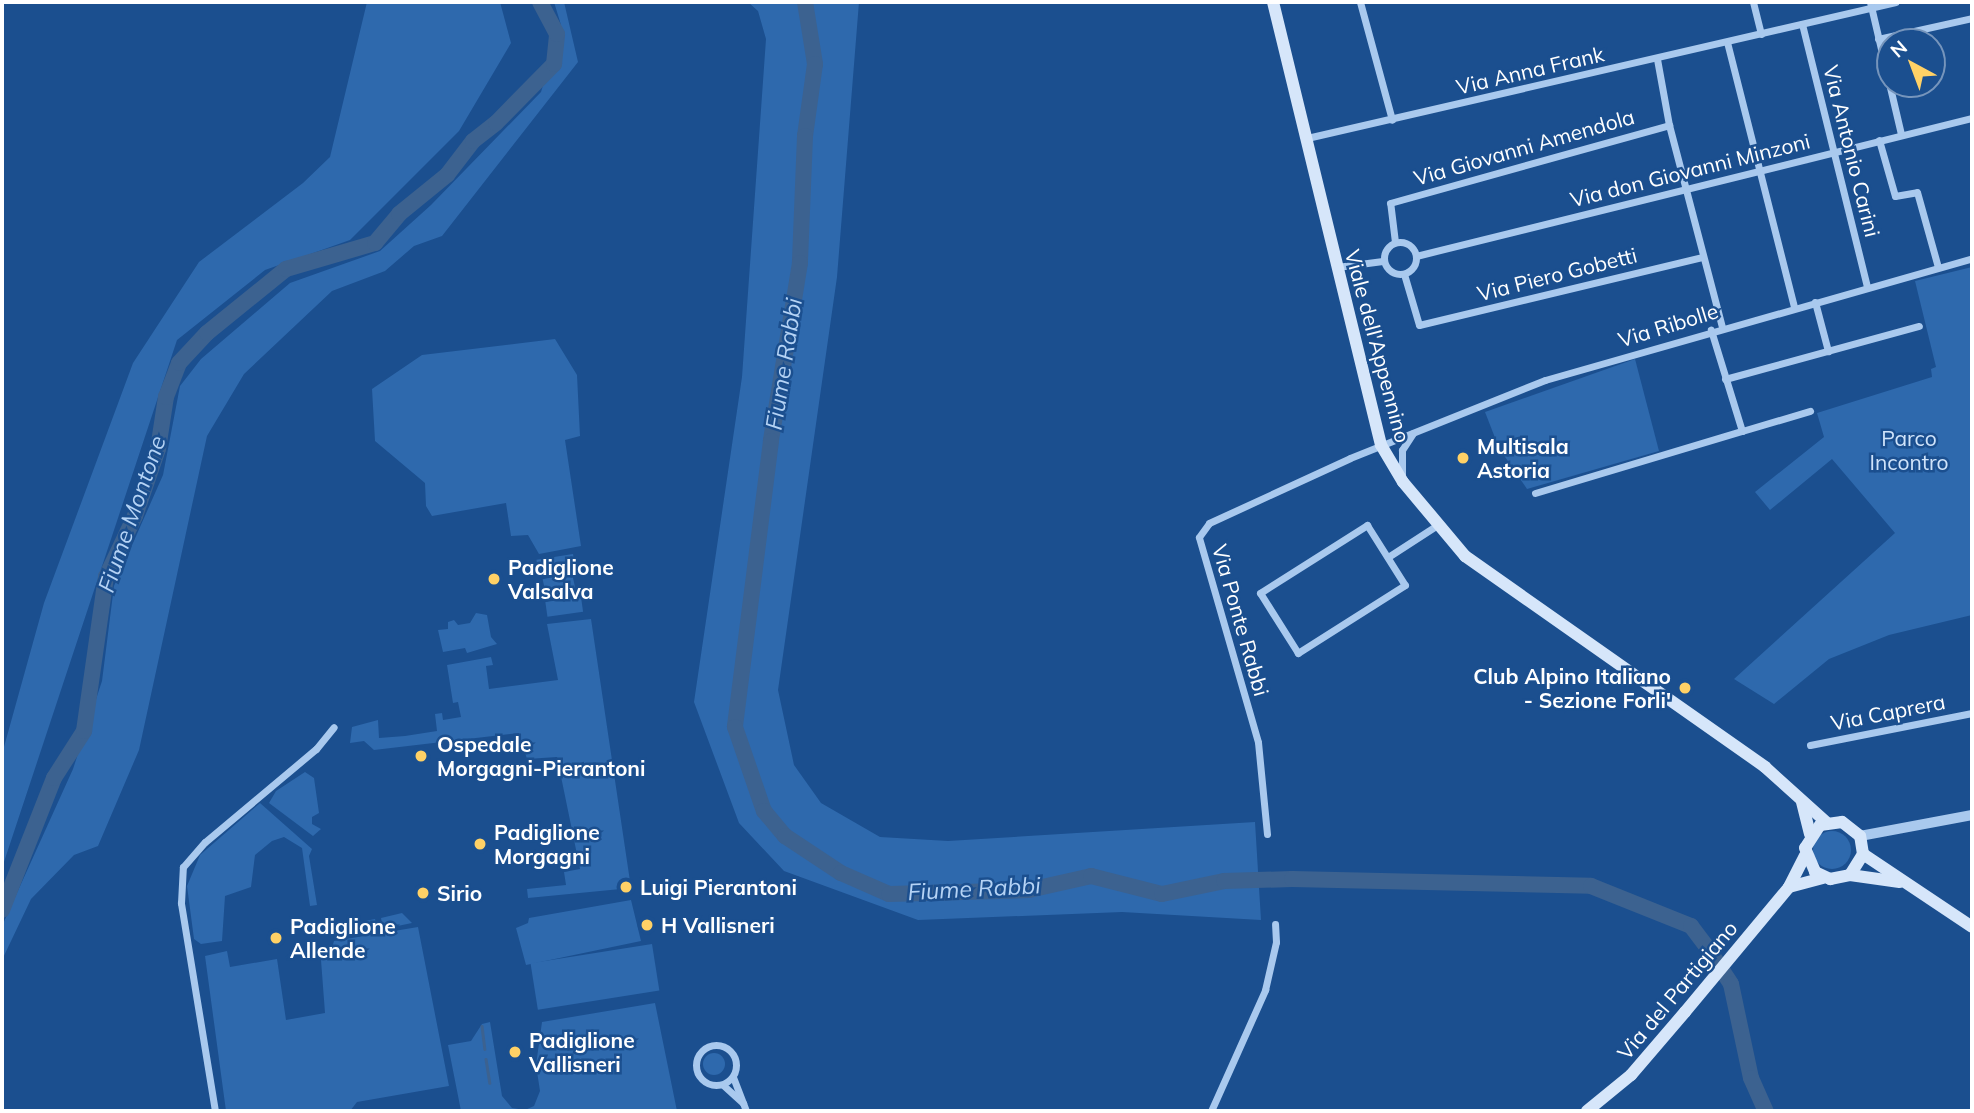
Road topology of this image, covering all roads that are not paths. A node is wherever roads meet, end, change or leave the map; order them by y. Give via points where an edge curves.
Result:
1 (1273, 2) edge
2 (1360, 2) edge
3 (1753, 2) edge
4 (1896, 2) edge
5 (1870, 5) edge
6 (1972, 18) edge
7 (1802, 24) junction
8 (1927, 28) edge
9 (1876, 30) edge
10 (1761, 34) junction
11 (1727, 42) junction
12 (1657, 59) junction
13 (1892, 98) edge
14 (1972, 118) edge
15 (1392, 120) junction
16 (1669, 125) junction
17 (1901, 134) junction
18 (1307, 138) junction
19 (1879, 140) junction
20 (1835, 150) junction
21 (1761, 169) junction
22 (1686, 191) junction
23 (1395, 242) junction
24 (1416, 256) junction
25 (1703, 257) junction
26 (1972, 258) edge
27 (1383, 261) junction
28 (1337, 267) junction
29 (1938, 267) junction
30 (1404, 274) junction
31 (1867, 287) junction
32 (1815, 302) junction
33 (1794, 307) junction
34 (1919, 326) dead end
35 (1722, 327) junction
36 (1711, 330) junction
37 (1828, 351) junction
38 (1725, 379) junction
39 (1810, 411) dead end
40 (1742, 431) junction
41 (1414, 432) junction
42 (1381, 445) junction
43 (1403, 482) junction
44 (1535, 493) dead end
45 (1436, 526) junction
46 (1388, 557) junction
47 (1972, 713) edge
48 (334, 727) dead end
49 (1810, 745) dead end
50 (1802, 802) junction
51 (1972, 815) edge
52 (1826, 822) junction
53 (1267, 834) dead end
54 (1810, 834) junction
55 (1860, 836) junction
56 (1863, 854) junction
57 (1805, 856) junction
58 (1850, 875) junction
59 (1823, 877) junction
60 (1900, 882) junction
61 (1789, 887) junction
62 (1275, 924) dead end
63 (1972, 927) edge
64 (733, 1077) junction
65 (723, 1084) junction
66 (745, 1107) edge
67 (215, 1111) edge
68 (1211, 1111) edge
69 (1587, 1111) edge

1 - 18 main road, Viale dell'Appennino
2 - 15 street
3 - 10 street
4 - 5 street, Via Anna Frank
5 - 7 street, Via Anna Frank
5 - 9 street
6 - 8 street
7 - 10 street, Via Anna Frank
7 - 20 street, Via Antonio Carini
10 - 11 street, Via Anna Frank
11 - 12 street, Via Anna Frank
11 - 21 street
12 - 15 street, Via Anna Frank
12 - 16 street
13 - 17 street
14 - 17 street, Via don Giovanni Minzoni
15 - 18 street, Via Anna Frank
16 - 22 street
16 - 23 street, Via Giovanni Amendola via 1390,203
17 - 19 street, Via don Giovanni Minzoni
18 - 28 main road, Viale dell'Appennino
19 - 20 street, Via don Giovanni Minzoni
19 - 29 street via 1895,196 1917,192
20 - 21 street, Via don Giovanni Minzoni
20 - 31 street, Via Antonio Carini
21 - 22 street, Via don Giovanni Minzoni
21 - 33 street
22 - 24 street, Via don Giovanni Minzoni
22 - 25 street
23 - 24 street via 1411,246
23 - 27 street via 1387,247
24 - 30 street via 1412,269
25 - 30 street, Via Piero Gobetti via 1419,326
25 - 35 street
26 - 29 street, Via Ribolle
27 - 28 street
27 - 30 street via 1393,274
28 - 42 main road, Viale dell'Appennino
29 - 31 street, Via Ribolle
31 - 32 street, Via Ribolle
32 - 33 street, Via Ribolle
32 - 37 street
33 - 35 street, Via Ribolle
34 - 37 street
35 - 36 street, Via Ribolle
36 - 38 street
36 - 41 street, Via Ribolle via 1545,380
37 - 38 street
38 - 40 street
39 - 40 street
40 - 44 street
41 - 42 street, Via Ribolle
41 - 43 street via 1402,450
42 - 43 main road, Viale dell'Appennino
42 - 53 street, Via Ponte Rabbi via 1230,510 1209,523 1199,537 1258,742
43 - 45 main road, Viale dell'Appennino
45 - 46 street
45 - 50 main road, Viale dell'Appennino via 1465,556 1765,766
46 - 46 street via 1367,525 1260,593 1298,653 1405,585
47 - 49 street, Via Caprera
48 - 67 street via 316,749 205,842 183,867 181,903
50 - 52 main road, Viale dell'Appennino
50 - 54 main road
51 - 55 street
52 - 54 main road
52 - 55 main road, Viale dell'Appennino via 1849,825
54 - 57 main road
55 - 56 main road
56 - 58 main road
56 - 60 main road
57 - 59 main road
57 - 61 main road, Via del Partigiano
58 - 59 main road
58 - 60 main road
59 - 61 main road
60 - 63 main road
61 - 69 main road, Via del Partigiano via 1631,1074
62 - 68 street via 1276,942 1265,990
64 - 65 street
64 - 65 street via 736,1062 729,1052 713,1044 703,1048 697,1061 701,1074 709,1083
64 - 66 street
65 - 66 street

